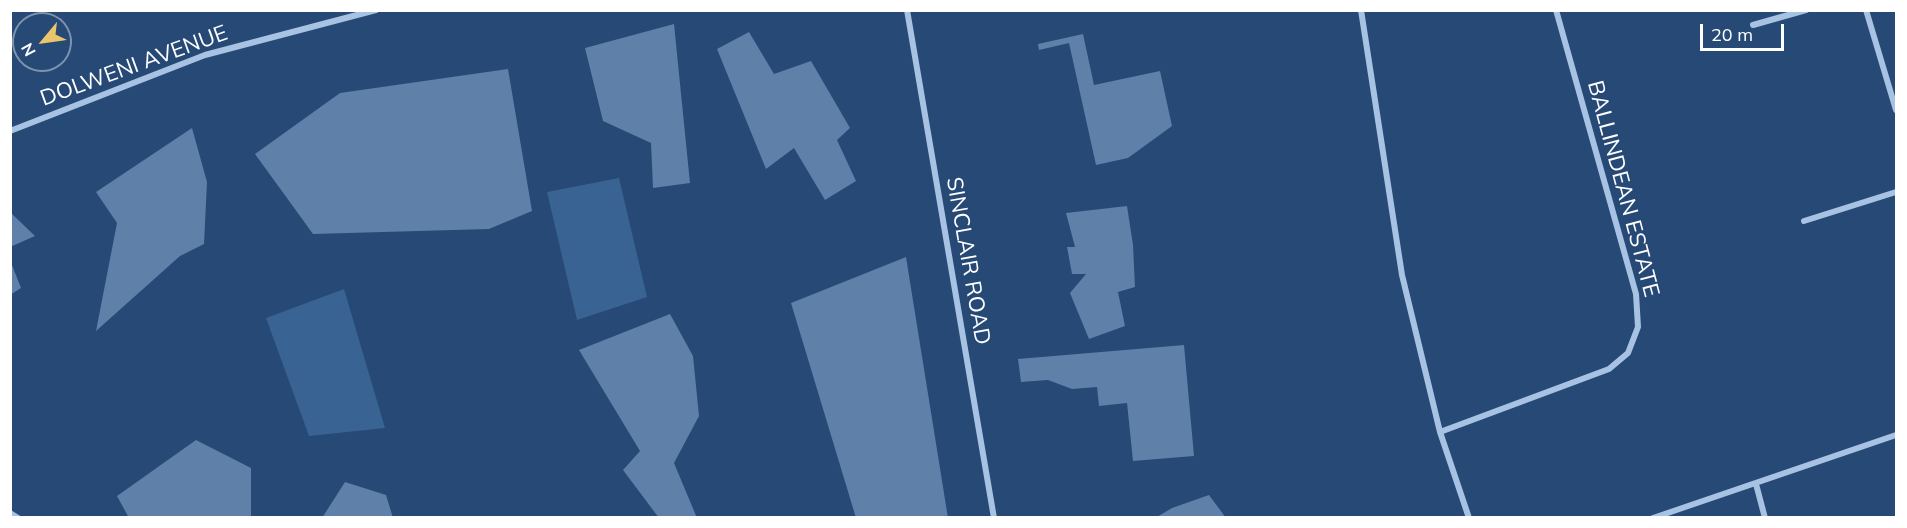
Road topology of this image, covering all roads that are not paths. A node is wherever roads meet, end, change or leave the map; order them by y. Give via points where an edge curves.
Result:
1 (376, 10) edge
2 (907, 10) edge
3 (1360, 10) edge
4 (1556, 10) edge
5 (1806, 10) edge
6 (1866, 10) edge
7 (1753, 25) dead end
8 (1896, 110) edge
9 (10, 131) edge
10 (1896, 192) edge
11 (1804, 221) dead end
12 (1440, 432) junction
13 (1896, 435) edge
14 (1756, 484) junction
15 (10, 513) edge
16 (18, 518) edge
17 (994, 518) edge
18 (1469, 518) edge
19 (1653, 518) edge
20 (1765, 518) edge

1 - 9 street, DOLWENI AVENUE via 205,55
2 - 17 street, SINCLAIR ROAD
3 - 12 street via 1402,275
4 - 12 street, BALLINDEAN ESTATE via 1636,294 1638,327 1628,353 1609,369
5 - 7 street
6 - 8 street
10 - 11 street
12 - 18 street
13 - 14 street
14 - 19 street
14 - 20 street
15 - 16 street

